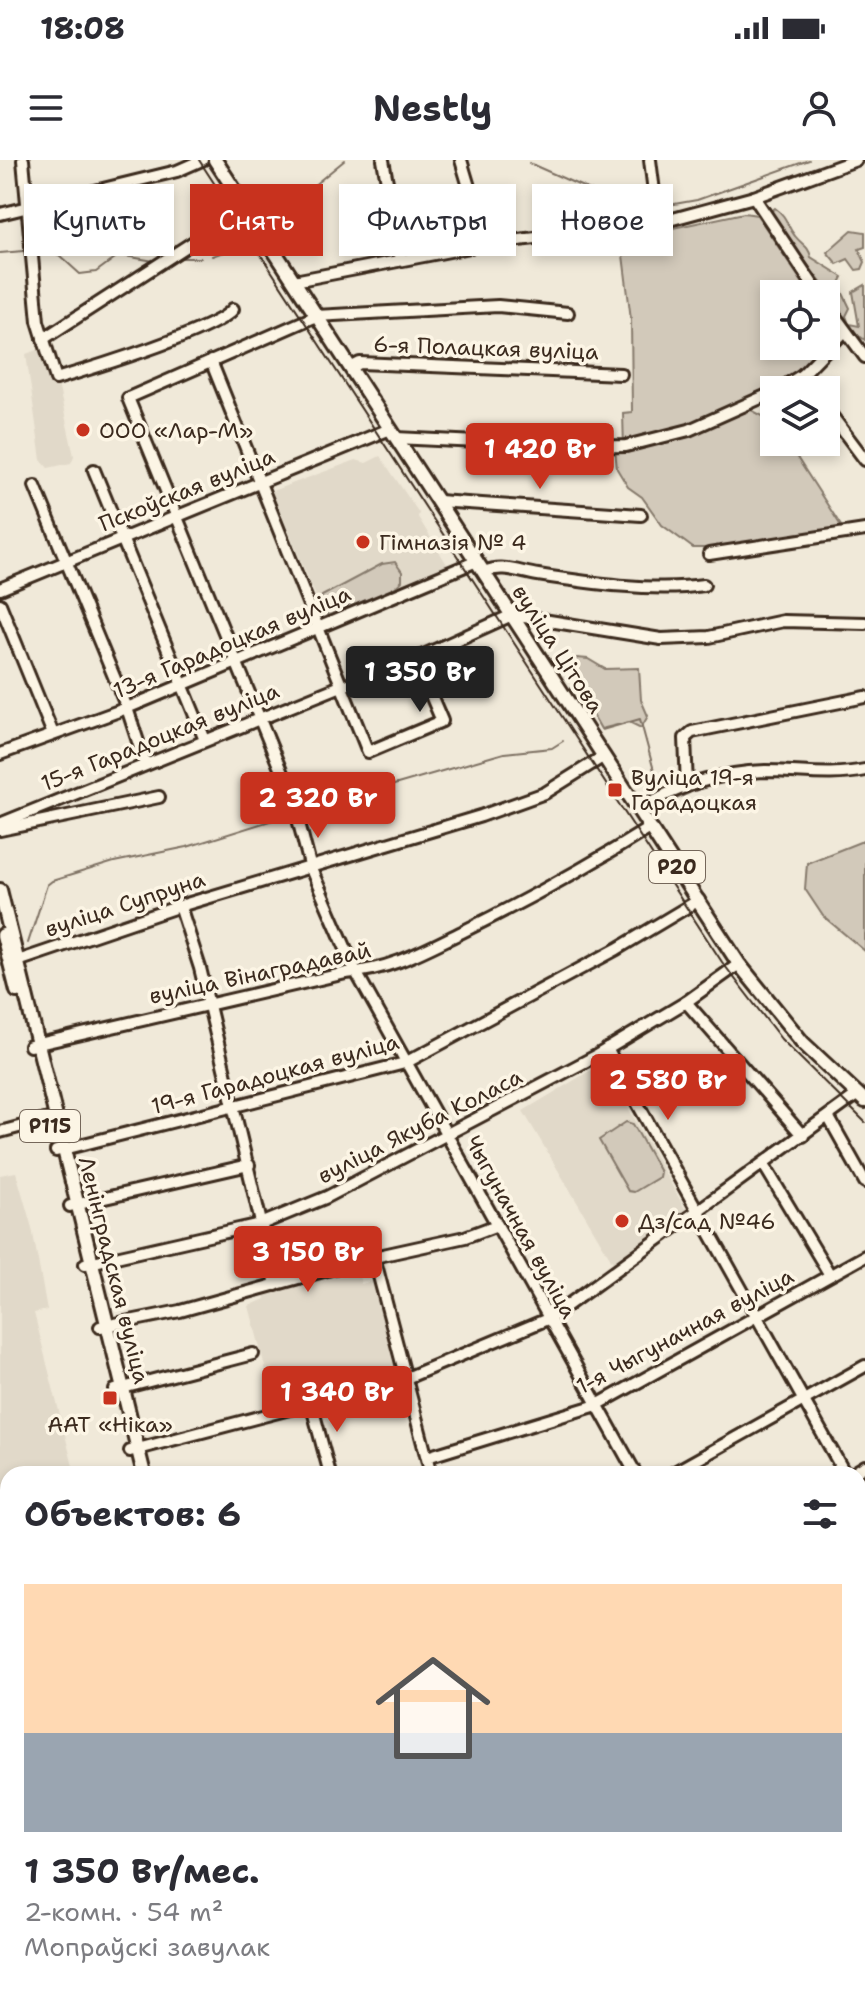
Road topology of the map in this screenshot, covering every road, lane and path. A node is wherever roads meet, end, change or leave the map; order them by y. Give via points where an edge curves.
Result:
1 (23, 160) edge
2 (202, 160) edge
3 (215, 160) edge
4 (383, 160) edge
5 (461, 160) edge
6 (650, 160) edge
7 (856, 160) edge
8 (26, 184) edge
9 (125, 184) edge
10 (230, 184) edge
11 (468, 184) edge
12 (653, 184) edge
13 (754, 197) junction
14 (24, 209) edge
15 (0, 214) edge
16 (673, 219) edge
17 (190, 244) edge
18 (33, 256) edge
19 (278, 256) edge
20 (418, 256) edge
21 (401, 259) junction
22 (810, 280) edge
23 (294, 281) junction
24 (233, 309) dead end
25 (568, 313) dead end
26 (316, 316) junction
27 (840, 324) edge
28 (845, 331) junction
29 (43, 339) junction
30 (865, 357) edge
31 (211, 361) junction
32 (350, 368) junction
33 (621, 374) dead end
34 (802, 375) edge
35 (760, 398) edge
36 (840, 427) edge
37 (393, 433) junction
38 (865, 460) edge
39 (94, 470) dead end
40 (259, 483) junction
41 (35, 486) dead end
42 (438, 501) junction
43 (641, 515) dead end
44 (176, 518) junction
45 (865, 530) edge
46 (122, 538) junction
47 (709, 554) dead end
48 (67, 562) junction
49 (480, 567) junction
50 (704, 585) dead end
51 (0, 589) edge
52 (0, 604) edge
53 (512, 615) junction
54 (865, 623) edge
55 (319, 627) junction
56 (416, 660) junction
57 (236, 664) junction
58 (183, 684) junction
59 (341, 686) junction
60 (865, 697) edge
61 (127, 708) junction
62 (259, 719) junction
63 (53, 734) junction
64 (205, 740) junction
65 (0, 754) edge
66 (604, 756) junction
67 (145, 763) junction
68 (865, 770) edge
69 (687, 786) junction
70 (159, 797) dead end
71 (639, 810) junction
72 (0, 824) edge
73 (651, 827) junction
74 (0, 830) edge
75 (311, 869) junction
76 (0, 890) edge
77 (699, 900) junction
78 (180, 906) junction
79 (0, 924) edge
80 (14, 962) junction
81 (739, 964) junction
82 (356, 972) junction
83 (686, 1002) junction
84 (207, 1003) junction
85 (34, 1045) junction
86 (607, 1049) junction
87 (405, 1063) junction
88 (861, 1098) edge
89 (234, 1106) junction
90 (52, 1118) junction
91 (829, 1118) junction
92 (0, 1132) edge
93 (447, 1136) junction
94 (803, 1136) junction
95 (60, 1150) junction
96 (249, 1165) junction
97 (764, 1165) junction
98 (865, 1182) edge
99 (74, 1205) junction
100 (699, 1212) junction
101 (261, 1224) junction
102 (497, 1225) junction
103 (865, 1256) edge
104 (374, 1257) junction
105 (89, 1263) junction
106 (830, 1275) junction
107 (276, 1285) junction
108 (759, 1317) junction
109 (550, 1318) junction
110 (104, 1326) junction
111 (253, 1354) dead end
112 (865, 1366) edge
113 (404, 1379) junction
114 (119, 1389) junction
115 (805, 1401) junction
116 (311, 1403) junction
117 (597, 1405) junction
118 (134, 1450) junction
119 (427, 1457) junction
120 (135, 1466) edge
121 (141, 1466) edge
122 (328, 1466) edge
123 (429, 1466) edge
124 (631, 1466) edge
125 (686, 1466) edge
126 (841, 1466) edge

1 - 8 street
2 - 9 street
3 - 10 main road, вуліца Цітова / Р20
4 - 21 street
5 - 11 street
6 - 12 street
7 - 13 street
13 - 16 street
13 - 22 street
14 - 15 street
17 - 29 street
18 - 29 street
19 - 23 main road, вуліца Цітова / Р20
20 - 21 street
21 - 23 street
23 - 26 main road, вуліца Цітова / Р20
24 - 29 street via 190,332 56,379
25 - 26 street via 498,306
26 - 31 street
26 - 32 main road, вуліца Цітова / Р20
27 - 28 street
28 - 30 street
28 - 34 street
31 - 40 street
31 - 44 street, Чыгуначная вуліца via 128,398
32 - 33 street, 6-я Полацкая вуліца via 360,363
32 - 37 main road, вуліца Цітова / Р20
35 - 37 street via 689,430 626,446
36 - 38 street
37 - 40 street, Пскоўская вуліца
37 - 42 main road, вуліца Цітова / Р20
39 - 46 street
40 - 44 street, Пскоўская вуліца
40 - 55 street
41 - 48 street
42 - 43 street
42 - 49 main road, вуліца Цітова / Р20
44 - 46 street, Пскоўская вуліца
44 - 57 street, Чыгуначная вуліца
45 - 47 street
46 - 48 street, Пскоўская вуліца
46 - 58 street
48 - 51 street, Пскоўская вуліца
48 - 61 street
49 - 50 street via 663,587
49 - 53 main road, вуліца Цітова / Р20
49 - 55 street, 13-я Гарадоцкая вуліца
52 - 63 street
53 - 54 street via 661,639 709,637 783,621
53 - 56 street, 15-я Гарадоцкая вуліца
53 - 66 main road, вуліца Цітова / Р20
55 - 57 street, 13-я Гарадоцкая вуліца
55 - 59 street
56 - 59 street, 15-я Гарадоцкая вуліца
56 - 59 street via 442,721 368,752
57 - 58 street, 13-я Гарадоцкая вуліца
57 - 62 street, Чыгуначная вуліца
58 - 61 street, 13-я Гарадоцкая вуліца
58 - 64 street
59 - 62 street, 15-я Гарадоцкая вуліца
60 - 69 street via 692,732 685,738
61 - 63 street, 13-я Гарадоцкая вуліца
61 - 67 street
62 - 64 street, 15-я Гарадоцкая вуліца
62 - 75 street, Чыгуначная вуліца via 293,800
63 - 65 street, 13-я Гарадоцкая вуліца
64 - 67 street, 15-я Гарадоцкая вуліца
66 - 71 main road, вуліца Цітова / Р20
66 - 75 street, вуліца Супруна via 545,793
67 - 72 street, 15-я Гарадоцкая вуліца
68 - 69 street via 838,775 763,771
69 - 71 street
70 - 74 street, 15-я Гарадоцкая вуліца
71 - 73 main road, вуліца Цітова / Р20
73 - 77 main road, вуліца Цітова / Р20
73 - 82 street, вуліца Вінаградавай via 587,869 504,912 406,959
75 - 78 street, вуліца Супруна
75 - 82 street, Чыгуначная вуліца
76 - 80 main road, Ленінградская вуліца / Р115
77 - 81 main road, вуліца Цітова / Р20
77 - 87 street, 19-я Гарадоцкая вуліца
78 - 80 street, вуліца Супруна
78 - 84 street
79 - 80 main road, Ленінградская вуліца / Р115
80 - 85 main road, Ленінградская вуліца / Р115
81 - 83 street, вуліца Якуба Коласа
81 - 88 main road, вуліца Цітова / Р20 via 803,1043
82 - 84 street, вуліца Вінаградавай
82 - 87 street, Чыгуначная вуліца
83 - 86 street, вуліца Якуба Коласа
83 - 94 street
84 - 85 street, вуліца Вінаградавай
84 - 89 street
85 - 90 main road, Ленінградская вуліца / Р115
86 - 93 street, вуліца Якуба Коласа
86 - 100 street
87 - 89 street, 19-я Гарадоцкая вуліца
87 - 93 street, Чыгуначная вуліца
88 - 91 street
89 - 95 street, 19-я Гарадоцкая вуліца
89 - 96 street
90 - 92 street
90 - 95 main road, Ленінградская вуліца / Р115
91 - 94 street
91 - 98 street
93 - 101 street, вуліца Якуба Коласа
93 - 102 street, Чыгуначная вуліца
94 - 97 street
95 - 99 main road, Ленінградская вуліца / Р115
96 - 99 street
96 - 101 street
97 - 100 street
97 - 106 street
99 - 105 main road, Ленінградская вуліца / Р115
100 - 108 street
100 - 109 street
101 - 105 street, вуліца Якуба Коласа
101 - 107 street
102 - 104 street
102 - 109 street, Чыгуначная вуліца
103 - 106 street, 1-я Чыгуначная вуліца
104 - 107 street
104 - 113 street
105 - 110 main road, Ленінградская вуліца / Р115
106 - 108 street, 1-я Чыгуначная вуліца
107 - 110 street
108 - 115 street
108 - 117 street, 1-я Чыгуначная вуліца
109 - 113 street
109 - 117 street, Чыгуначная вуліца
110 - 114 main road, Ленінградская вуліца / Р115
111 - 114 street
112 - 115 street
113 - 116 street
113 - 119 street
114 - 118 main road, Ленінградская вуліца / Р115
115 - 125 street
115 - 126 street
116 - 118 street
116 - 122 street
117 - 119 street, 1-я Чыгуначная вуліца
117 - 124 street, Чыгуначная вуліца
118 - 120 main road, Ленінградская вуліца / Р115
118 - 121 main road, Ленінградская вуліца / Р115
119 - 123 street

